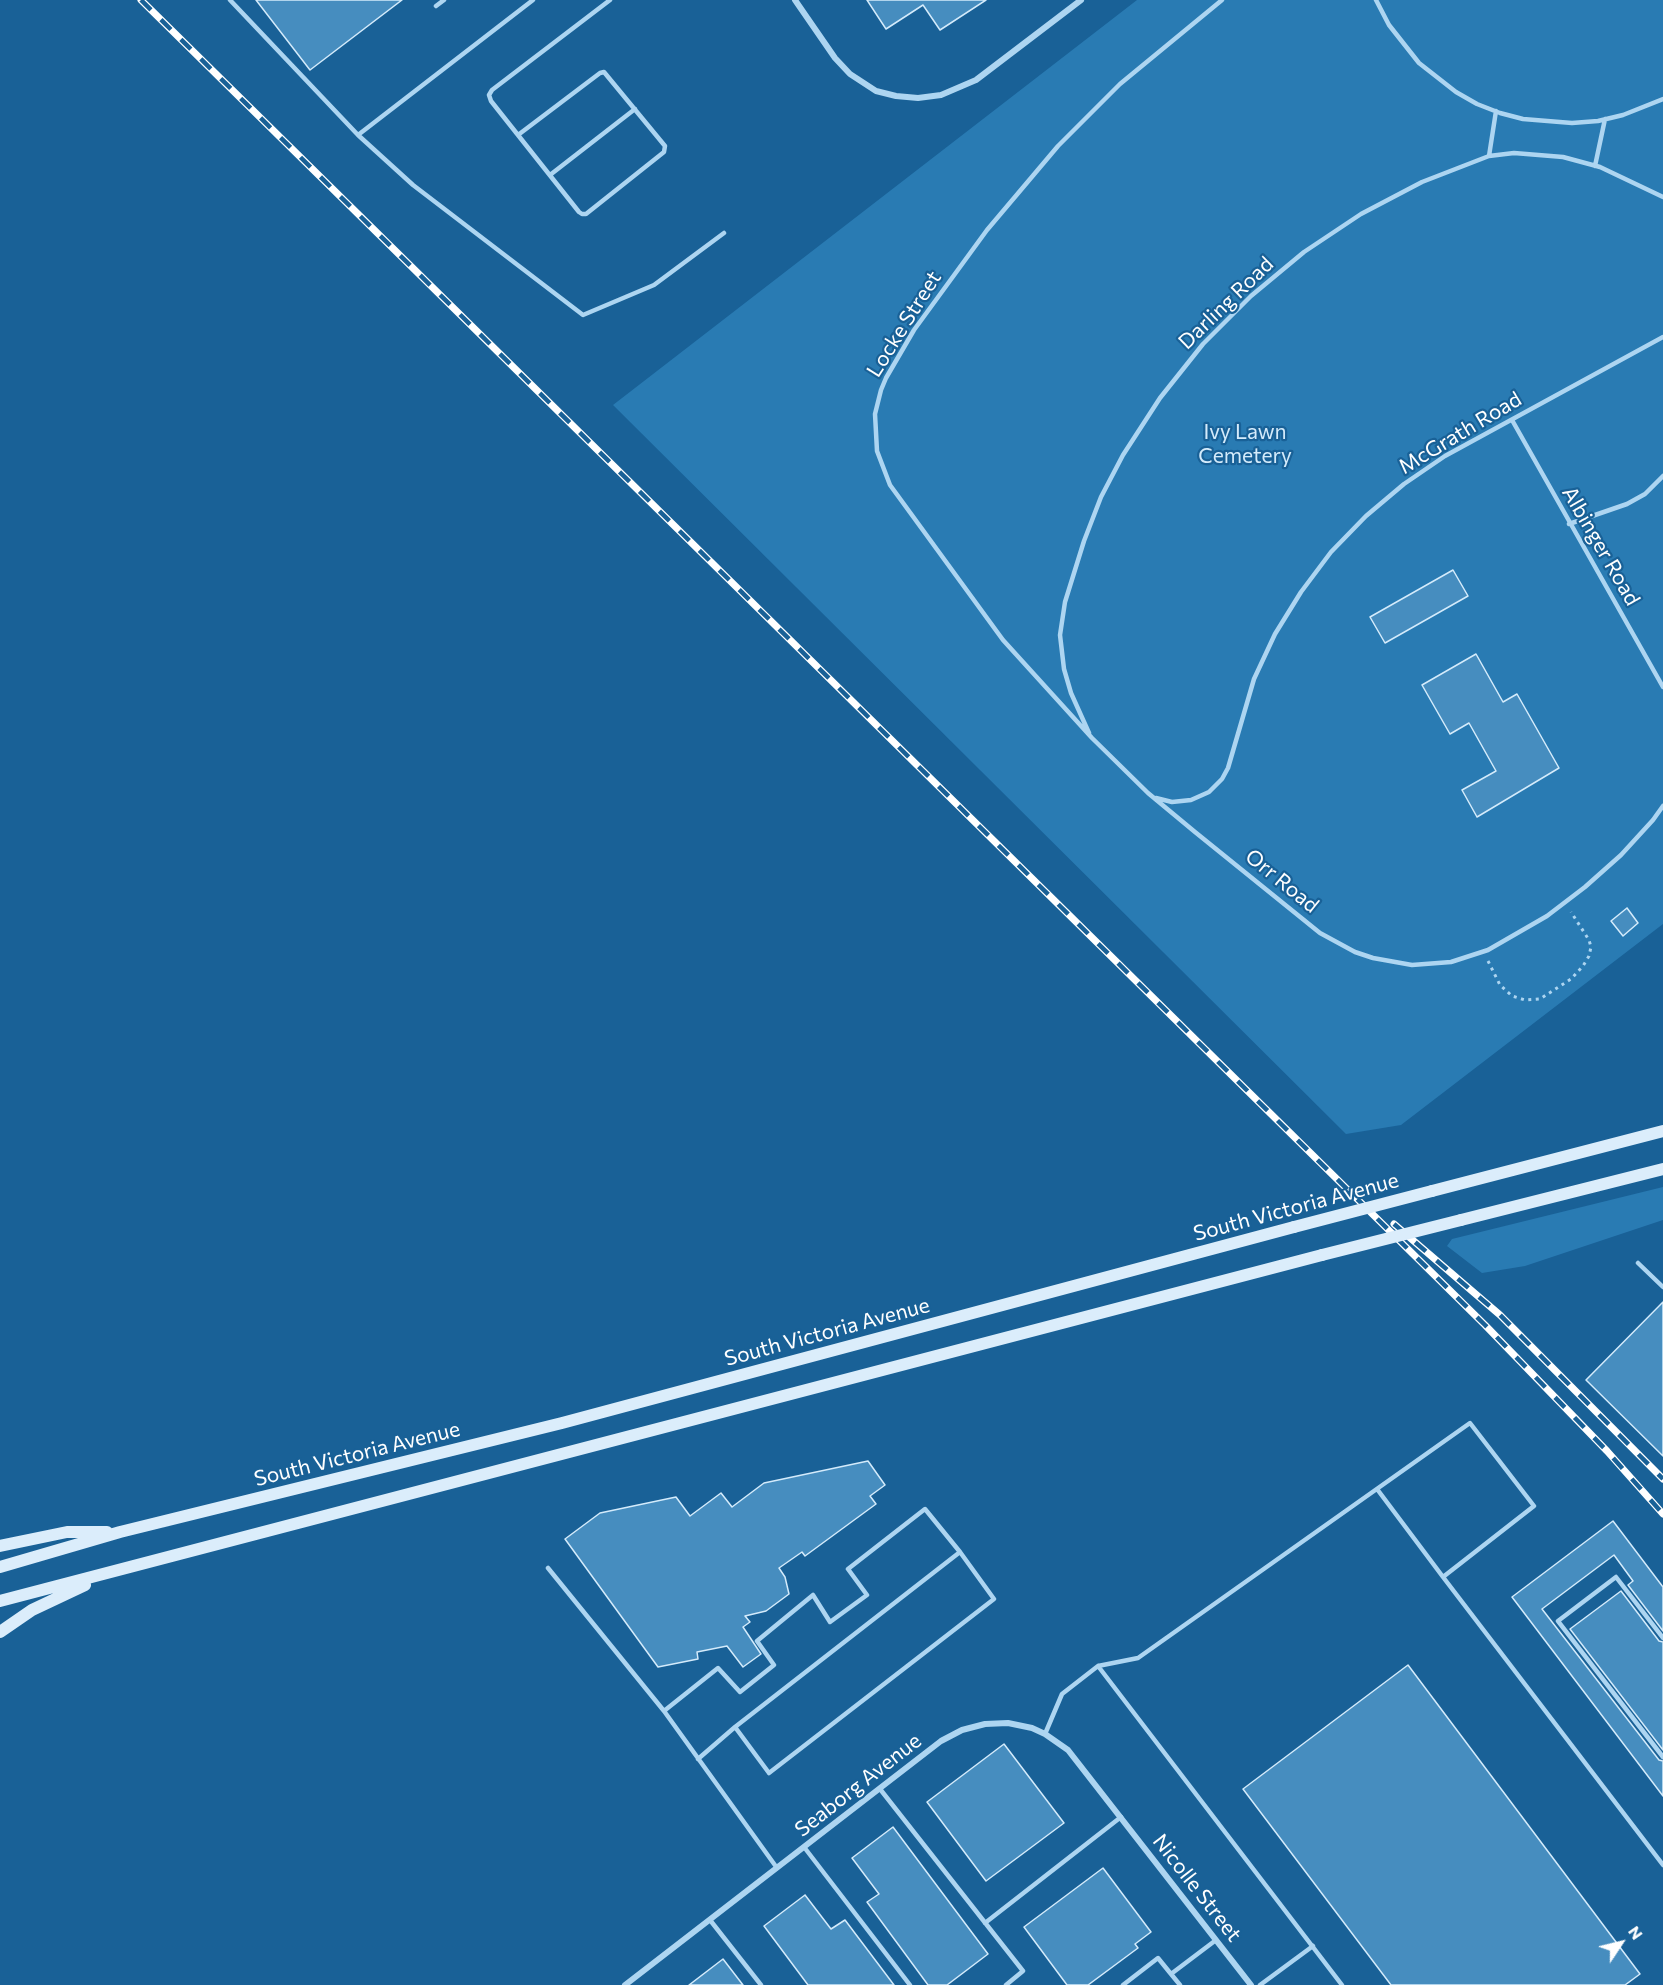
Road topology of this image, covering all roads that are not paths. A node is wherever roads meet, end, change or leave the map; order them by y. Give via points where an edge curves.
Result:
1 (230, 0) edge
2 (444, 0) edge
3 (533, 0) edge
4 (610, 0) edge
5 (795, 0) edge
6 (1081, 0) edge
7 (1222, 0) edge
8 (1376, 0) edge
9 (436, 6) dead end
10 (1663, 99) edge
11 (635, 109) junction
12 (1496, 111) junction
13 (1605, 119) junction
14 (358, 135) junction
15 (518, 135) junction
16 (1489, 156) junction
17 (1595, 166) junction
18 (550, 176) junction
19 (1663, 197) edge
20 (724, 233) dead end
21 (1663, 337) edge
22 (1512, 420) junction
23 (1663, 476) edge
24 (1569, 524) junction
25 (1663, 687) edge
26 (1092, 738) junction
27 (1148, 794) junction
28 (1663, 806) edge
29 (1663, 1131) edge
30 (1663, 1169) edge
31 (1638, 1263) dead end
32 (1663, 1287) edge
33 (1377, 1489) junction
34 (120, 1532) junction
35 (0, 1546) edge
36 (960, 1552) junction
37 (0, 1567) edge
38 (548, 1568) dead end
39 (111, 1572) junction
40 (1443, 1577) junction
41 (0, 1601) edge
42 (0, 1632) edge
43 (1663, 1638) edge
44 (1098, 1666) junction
45 (664, 1712) junction
46 (735, 1727) junction
47 (1045, 1734) junction
48 (1663, 1757) edge
49 (698, 1759) junction
50 (880, 1789) junction
51 (1119, 1814) junction
52 (804, 1847) junction
53 (1663, 1865) edge
54 (777, 1868) junction
55 (710, 1920) junction
56 (985, 1923) junction
57 (1216, 1940) junction
58 (1313, 1946) junction
59 (1171, 1974) junction
60 (625, 1985) edge
61 (760, 1985) edge
62 (910, 1985) edge
63 (1006, 1985) edge
64 (1123, 1985) edge
65 (1180, 1985) edge
66 (1251, 1985) edge
67 (1260, 1985) edge
68 (1342, 1985) edge

1 - 14 lane
2 - 9 lane
3 - 14 lane
4 - 15 lane via 492,90 491,101
5 - 6 street via 843,69 876,91 908,98 941,95 976,80
7 - 26 lane, Locke Street via 1120,84 1058,146 987,230 914,330 886,378 875,414 877,451 893,490 1003,640
8 - 12 lane via 1389,25 1419,63 1456,92
10 - 13 lane
11 - 15 lane via 608,74 600,73
11 - 18 lane
11 - 18 lane via 666,149 586,214 579,212
12 - 13 lane via 1546,122
12 - 16 lane
13 - 17 lane
14 - 20 lane via 413,184 583,315 654,285
15 - 18 lane
16 - 17 lane, Darling Road via 1538,153
16 - 26 lane, Darling Road via 1422,182 1361,214 1304,252 1251,296 1203,344 1160,398 1101,497 1065,602 1060,635 1064,669
17 - 19 lane, Darling Road
21 - 22 lane, McGrath Road
22 - 24 lane, Albinger Road
22 - 27 lane, McGrath Road via 1445,456 1404,484 1332,552 1275,634 1254,679 1228,768 1218,783 1203,795 1185,801 1166,801
23 - 24 lane via 1645,494 1627,504
24 - 25 lane, Albinger Road
26 - 27 lane, Orr Road
27 - 28 lane, Orr Road via 1320,933 1354,952 1412,964 1451,962 1486,951 1547,916 1621,855
29 - 34 main road, South Victoria Avenue, bridge via 562,1423
30 - 39 main road, bridge
31 - 32 lane
33 - 40 lane
33 - 40 lane via 1470,1423 1534,1506
33 - 44 lane via 1138,1658
34 - 35 main road via 67,1532
34 - 37 main road, South Victoria Avenue
36 - 45 lane via 925,1509 848,1569 867,1595 830,1622 813,1595 757,1641 774,1665 740,1692 718,1668
36 - 46 lane
36 - 46 lane via 994,1599 769,1773
38 - 45 lane
39 - 41 main road
39 - 42 main road via 32,1610
40 - 53 lane
43 - 48 lane via 1616,1577 1558,1622
44 - 47 lane via 1062,1695
44 - 58 lane
45 - 49 lane
46 - 49 lane
47 - 50 street, Seaborg Avenue via 1008,1723 962,1730
47 - 51 street, Seaborg Avenue via 1068,1750
49 - 54 lane
50 - 52 street, Seaborg Avenue
50 - 56 lane
51 - 56 lane
51 - 57 street, Nicolle Street
52 - 54 street, Seaborg Avenue
52 - 62 lane
54 - 55 street, Seaborg Avenue
55 - 60 street, Seaborg Avenue
55 - 61 lane
56 - 63 lane via 1023,1971
57 - 59 lane
57 - 66 street, Nicolle Street
58 - 67 lane
58 - 68 lane
59 - 64 lane via 1158,1958
59 - 65 lane

